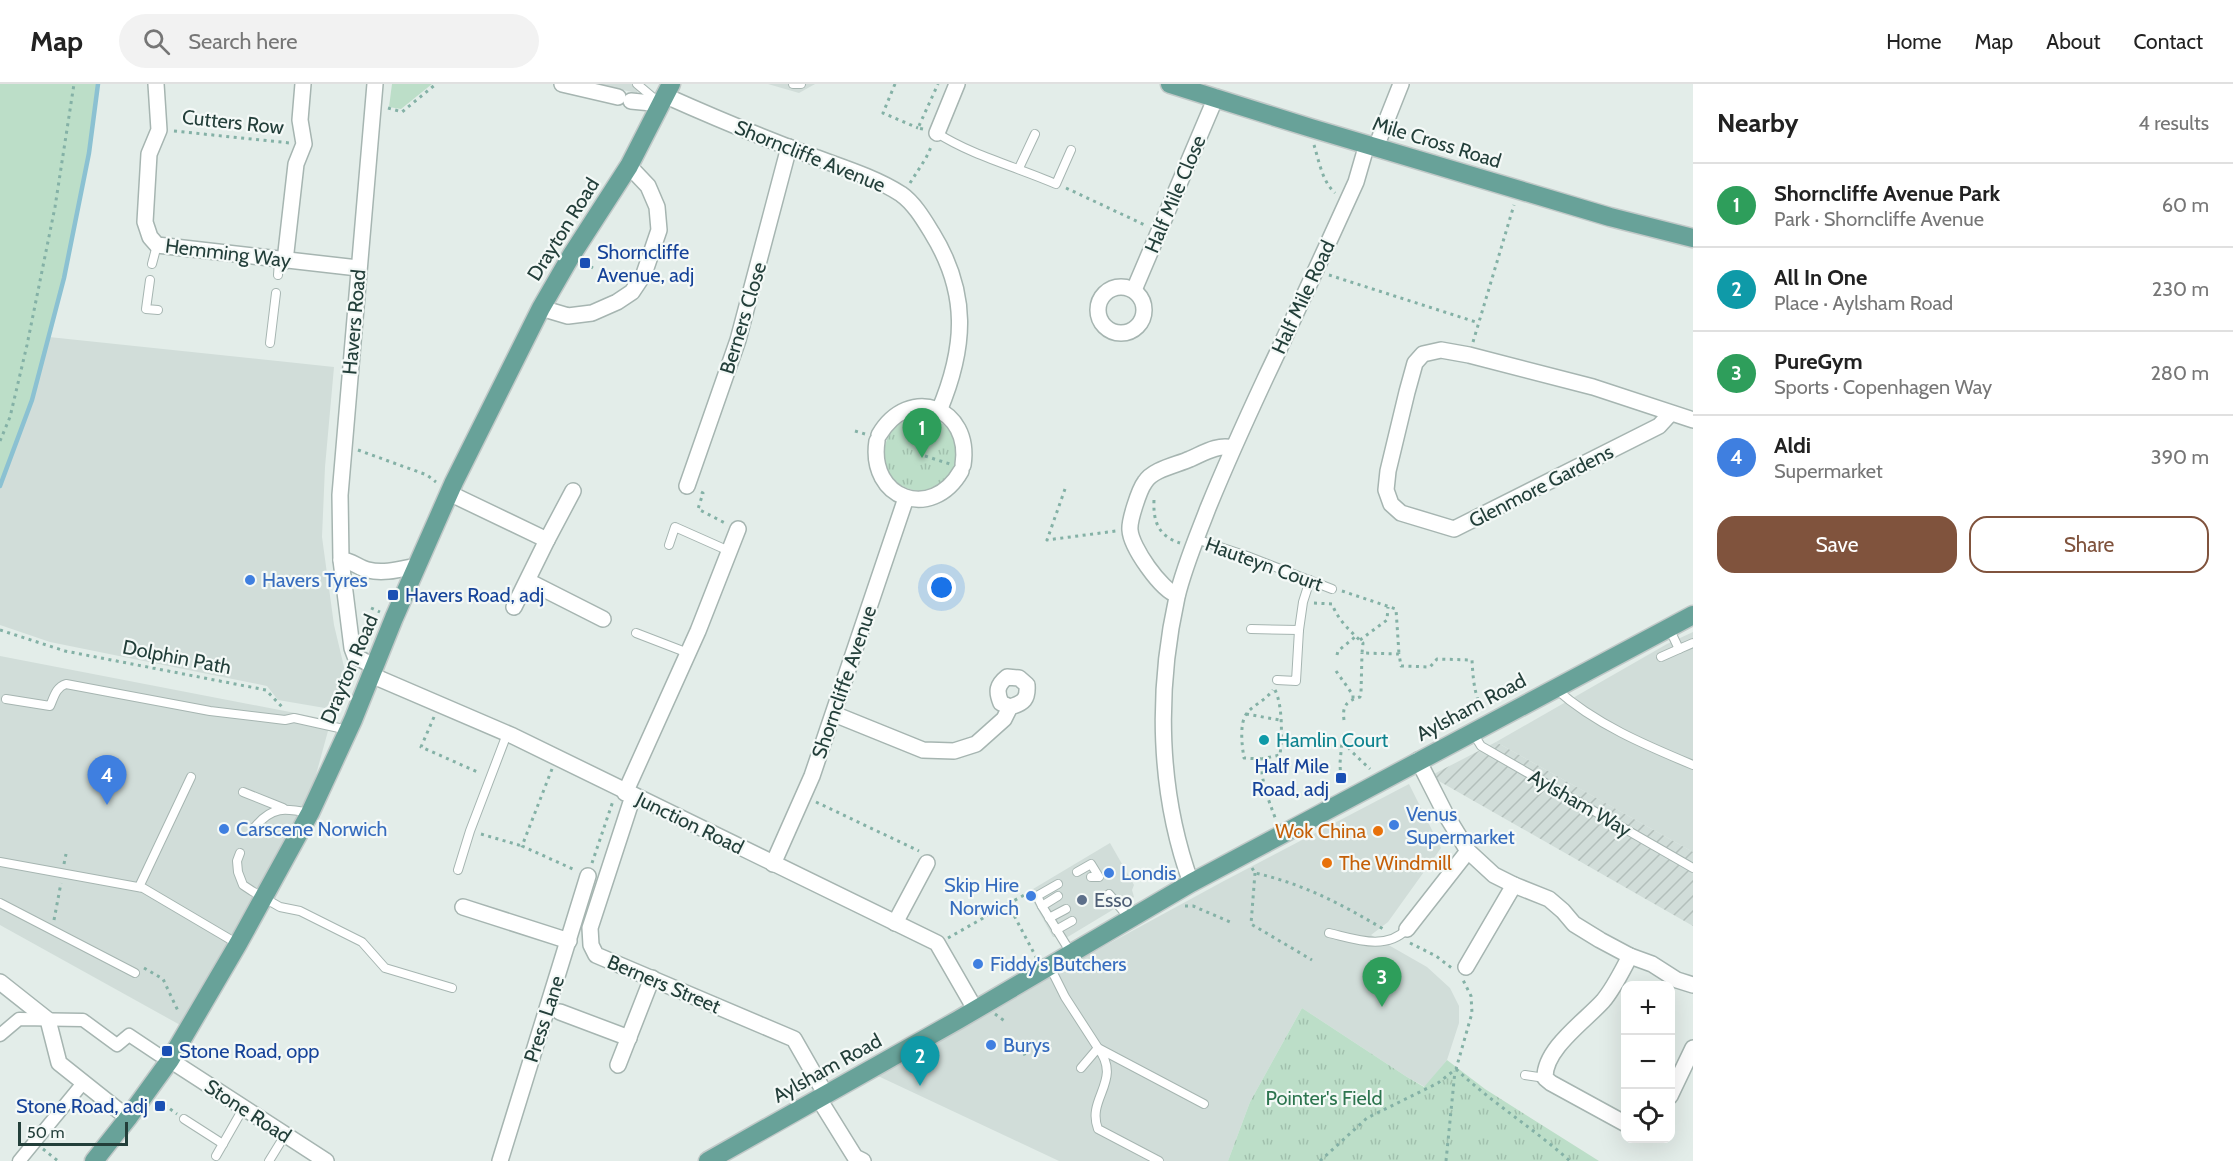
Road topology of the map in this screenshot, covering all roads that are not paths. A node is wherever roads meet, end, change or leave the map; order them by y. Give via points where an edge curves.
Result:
1 (156, 84) edge
2 (303, 84) edge
3 (375, 84) edge
4 (562, 84) edge
5 (637, 84) edge
6 (793, 84) edge
7 (801, 84) edge
8 (957, 84) edge
9 (1170, 84) edge
10 (1401, 84) edge
11 (667, 95) edge
12 (1216, 97) junction
13 (937, 133) joint
14 (1035, 134) dead end
15 (1372, 145) junction
16 (789, 147) junction
17 (1071, 150) dead end
18 (629, 166) junction
19 (1019, 168) junction
20 (1693, 238) edge
21 (157, 245) junction
22 (152, 264) dead end
23 (281, 266) junction
24 (358, 268) junction
25 (150, 280) dead end
26 (1134, 290) dead end
27 (276, 293) dead end
28 (541, 308) junction
29 (158, 310) dead end
30 (270, 343) dead end
31 (939, 411) junction
32 (1670, 414) junction
33 (1693, 420) edge
34 (1233, 448) junction
35 (687, 486) road end
36 (573, 491) dead end
37 (449, 493) junction
38 (906, 498) junction
39 (738, 529) road end
40 (547, 540) junction
41 (1189, 541) junction
42 (669, 545) dead end
43 (729, 551) junction
44 (341, 560) junction
45 (417, 566) junction
46 (1310, 580) junction
47 (528, 581) junction
48 (1332, 589) road end
49 (1177, 596) junction
50 (514, 607) dead end
51 (1693, 615) edge
52 (603, 619) dead end
53 (1669, 626) junction
54 (1251, 629) dead end
55 (1299, 630) junction
56 (636, 633) dead end
57 (1693, 643) edge
58 (1679, 649) junction
59 (688, 653) junction
60 (1661, 657) dead end
61 (373, 671) junction
62 (1277, 680) dead end
63 (1555, 688) junction
64 (6, 699) dead end
65 (1010, 707) dead end
66 (834, 714) junction
67 (348, 730) junction
68 (1472, 732) junction
69 (507, 734) junction
70 (1418, 760) junction
71 (1693, 765) edge
72 (191, 777) dead end
73 (243, 792) dead end
74 (625, 792) junction
75 (285, 809) junction
76 (310, 813) junction
77 (255, 827) dead end
78 (1468, 851) junction
79 (240, 853) dead end
80 (0, 862) edge
81 (927, 863) road end
82 (773, 864) junction
83 (1693, 868) edge
84 (458, 870) dead end
85 (1077, 872) dead end
86 (588, 876) road end
87 (1095, 877) dead end
88 (1191, 883) junction
89 (1058, 884) dead end
90 (1514, 885) junction
91 (139, 887) junction
92 (1058, 896) dead end
93 (263, 897) junction
94 (1109, 899) dead end
95 (0, 903) edge
96 (1042, 906) junction
97 (463, 907) dead end
98 (1066, 909) dead end
99 (1049, 918) junction
100 (1129, 919) junction
101 (1072, 921) dead end
102 (895, 923) junction
103 (1056, 930) junction
104 (1329, 933) dead end
105 (1403, 933) joint
106 (569, 940) junction
107 (238, 944) junction
108 (1071, 953) junction
109 (1630, 956) junction
110 (1046, 968) junction
111 (136, 969) road end
112 (1460, 971) road end
113 (652, 978) junction
114 (0, 982) edge
115 (1693, 985) edge
116 (452, 988) dead end
117 (975, 1009) junction
118 (560, 1012) dead end
119 (48, 1020) junction
120 (0, 1035) edge
121 (629, 1038) junction
122 (1098, 1048) junction
123 (1693, 1048) edge
124 (165, 1057) junction
125 (618, 1065) dead end
126 (1081, 1068) dead end
127 (1525, 1075) dead end
128 (1545, 1078) junction
129 (83, 1083) junction
130 (1674, 1089) edge
131 (823, 1097) junction
132 (1204, 1104) dead end
133 (244, 1107) junction
134 (128, 1118) junction
135 (184, 1119) dead end
136 (1621, 1121) edge
137 (285, 1135) junction
138 (223, 1144) junction
139 (216, 1156) dead end
140 (19, 1161) edge
141 (94, 1161) edge
142 (269, 1161) edge
143 (326, 1161) edge
144 (500, 1161) edge
145 (708, 1161) edge
146 (863, 1161) edge
147 (1159, 1161) edge

1 - 21 street, Hemming Way via 159,130 149,154 145,222
2 - 23 street via 303,144 296,164
3 - 24 street, Havers Road
4 - 11 street, Shorncliffe Avenue via 625,99
5 - 11 lane
6 - 7 lane
8 - 13 street
9 - 12 main road, Mile Cross Road
10 - 15 street, Half Mile Road
11 - 16 street, Shorncliffe Avenue
11 - 18 main road, Drayton Road
12 - 15 main road, Mile Cross Road
12 - 26 street, Half Mile Close
13 - 19 lane
14 - 19 lane
15 - 20 main road, Mile Cross Road
15 - 34 street, Half Mile Road
16 - 31 street, Shorncliffe Avenue via 903,195 946,255 958,295 960,330 956,366
16 - 35 street, Berners Close via 738,340
17 - 19 lane via 1056,184
18 - 28 main road, Drayton Road
18 - 28 street via 648,186 657,207 659,230 645,274 632,291 592,313 568,316
21 - 22 lane
21 - 23 street, Hemming Way
23 - 24 street, Hemming Way
24 - 44 street, Havers Road via 340,495
25 - 29 lane via 146,309
27 - 30 lane
28 - 37 main road, Drayton Road
31 - 38 street via 950,418 964,440 962,468 939,495
31 - 38 street via 925,407 897,413 886,422 878,438 875,455 880,475
32 - 32 street, Glenmore Gardens via 1593,387 1470,355 1433,350 1415,363 1386,490 1391,504 1401,513 1454,529 1659,426
32 - 33 street, Glenmore Gardens
34 - 41 street, Half Mile Road
34 - 49 street via 1218,447 1145,481 1130,529 1132,540 1154,575
36 - 40 street
37 - 40 street
37 - 45 main road, Drayton Road
38 - 66 street, Shorncliffe Avenue
39 - 43 street, Berners Street
40 - 47 street
41 - 46 lane, Hauteyn Court via 1248,556
41 - 49 street, Half Mile Road
42 - 43 lane via 675,527
43 - 59 street, Berners Street
44 - 45 street via 368,570
44 - 61 street, Havers Road via 352,648 355,656
45 - 61 main road, Drayton Road
46 - 48 lane, Hauteyn Court
46 - 55 lane
47 - 50 street
47 - 52 street
49 - 88 street, Half Mile Road via 1162,727 1169,802
51 - 53 main road, Aylsham Road
53 - 58 lane
53 - 63 main road, Aylsham Road
54 - 55 lane
55 - 62 lane via 1296,681
56 - 59 lane
57 - 58 lane
58 - 60 lane
59 - 74 street, Berners Street
61 - 67 main road, Drayton Road
61 - 69 street, Junction Road
63 - 68 main road, Aylsham Road
63 - 71 lane via 1574,705 1643,744
64 - 67 lane via 50,706 56,692 66,684 210,711 294,718
65 - 66 street via 1004,719 976,744 954,751 923,750
66 - 82 street, Shorncliffe Avenue via 804,796
67 - 76 main road, Drayton Road
68 - 70 main road, Aylsham Road
68 - 83 lane, Aylsham Way via 1481,746
69 - 74 street, Junction Road
69 - 84 lane
70 - 78 street
70 - 88 main road, Aylsham Road
72 - 91 lane
73 - 75 lane
74 - 82 street, Junction Road
74 - 113 street, Berners Street via 590,928 592,950
75 - 76 lane
75 - 77 lane via 270,812
76 - 93 main road, Drayton Road
78 - 90 street via 1494,875
78 - 105 street
79 - 93 lane via 238,872 243,885
80 - 91 lane
81 - 102 street
82 - 102 street, Junction Road
85 - 87 lane via 1091,864
86 - 106 street, Press Lane
88 - 100 main road, Aylsham Road
89 - 96 lane via 1036,896
90 - 109 street via 1549,899 1574,924
90 - 112 street
91 - 107 lane
92 - 96 lane
93 - 107 main road, Drayton Road
93 - 116 lane via 280,907 300,910 362,942 385,968
94 - 100 lane
95 - 111 lane
96 - 99 lane
97 - 106 street
98 - 99 lane
99 - 103 lane
100 - 108 main road, Aylsham Road
101 - 103 lane
102 - 117 street, Junction Road via 937,943
103 - 108 lane
104 - 105 lane via 1382,942
106 - 144 street, Press Lane
107 - 124 main road, Drayton Road
108 - 110 main road, Aylsham Road
109 - 115 street
109 - 128 street via 1605,999 1559,1045 1545,1069
110 - 117 main road, Aylsham Road
110 - 122 lane
113 - 121 street
113 - 131 street, Berners Street via 794,1039
114 - 119 street
117 - 131 main road, Aylsham Road
118 - 121 street
119 - 120 street via 19,1020
119 - 124 street via 83,1020 117,1045 129,1035
119 - 129 street via 59,1063
121 - 125 street
122 - 126 lane
122 - 132 lane
122 - 147 lane via 1108,1074 1095,1110 1098,1129
123 - 130 street
124 - 133 street, Stone Road
124 - 134 main road, Drayton Road
127 - 128 lane
128 - 136 street
129 - 134 street
129 - 140 street
131 - 145 main road, Aylsham Road
131 - 146 street, Berners Street via 855,1157
133 - 137 street, Stone Road
133 - 138 lane
134 - 141 main road, Drayton Road
135 - 138 lane
137 - 142 lane
137 - 143 street, Stone Road
138 - 139 lane

